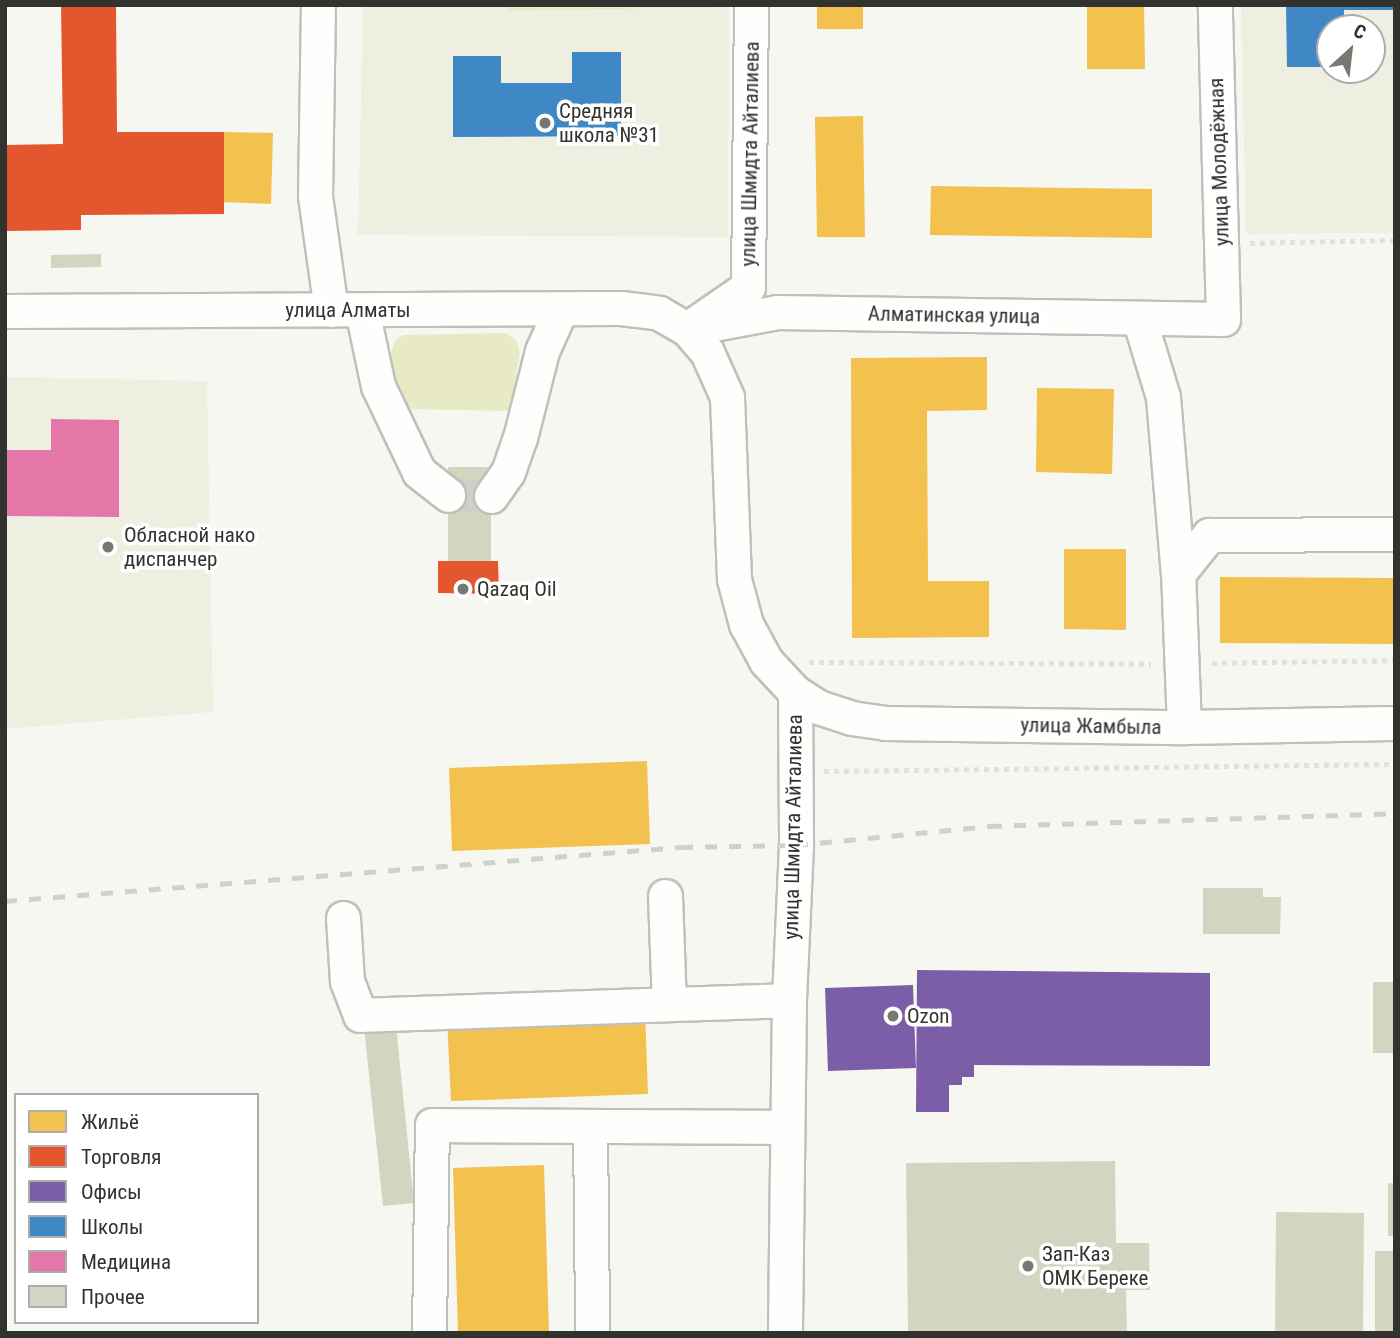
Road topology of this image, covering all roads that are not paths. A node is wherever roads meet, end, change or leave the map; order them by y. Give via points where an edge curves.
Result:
1 (318, 5) edge
2 (751, 5) edge
3 (1214, 5) edge
4 (561, 309) junction
5 (347, 310) junction
6 (5, 311) edge
7 (1139, 318) junction
8 (1223, 319) joint
9 (687, 329) junction
10 (448, 495) tunnel mouth
11 (491, 496) dead end
12 (1395, 534) edge
13 (1178, 574) junction
14 (794, 692) junction
15 (1395, 723) edge
16 (1184, 727) junction
17 (665, 897) dead end
18 (343, 918) dead end
19 (789, 1000) junction
20 (669, 1004) junction
21 (590, 1126) junction
22 (787, 1127) junction
23 (429, 1333) edge
24 (592, 1333) edge
25 (785, 1333) edge

1 - 5 street via 315,196
2 - 9 street, улица Шмидта Айталиева via 748,287
3 - 8 street, улица Молодёжная
4 - 5 street, улица Алматы
4 - 9 street, улица Алматы via 659,313
4 - 11 street via 542,351 508,472
5 - 6 street, улица Алматы
5 - 10 street via 419,472
7 - 8 street, Алматинская улица
7 - 9 street, Алматинская улица via 777,312
7 - 13 street via 1163,397
9 - 14 street, улица Шмидта Айталиева via 706,352 727,397 734,579 746,624 766,661
12 - 13 street via 1209,535
13 - 16 street
14 - 16 street, улица Жамбыла via 818,707 885,723
14 - 19 street, улица Шмидта Айталиева via 796,845
15 - 16 street, улица Жамбыла
17 - 20 street
18 - 20 street via 347,981 360,1015
19 - 20 street
19 - 22 street, улица Шмидта Айталиева
21 - 22 street
21 - 23 street via 432,1125
21 - 24 street
22 - 25 street, улица Шмидта Айталиева

